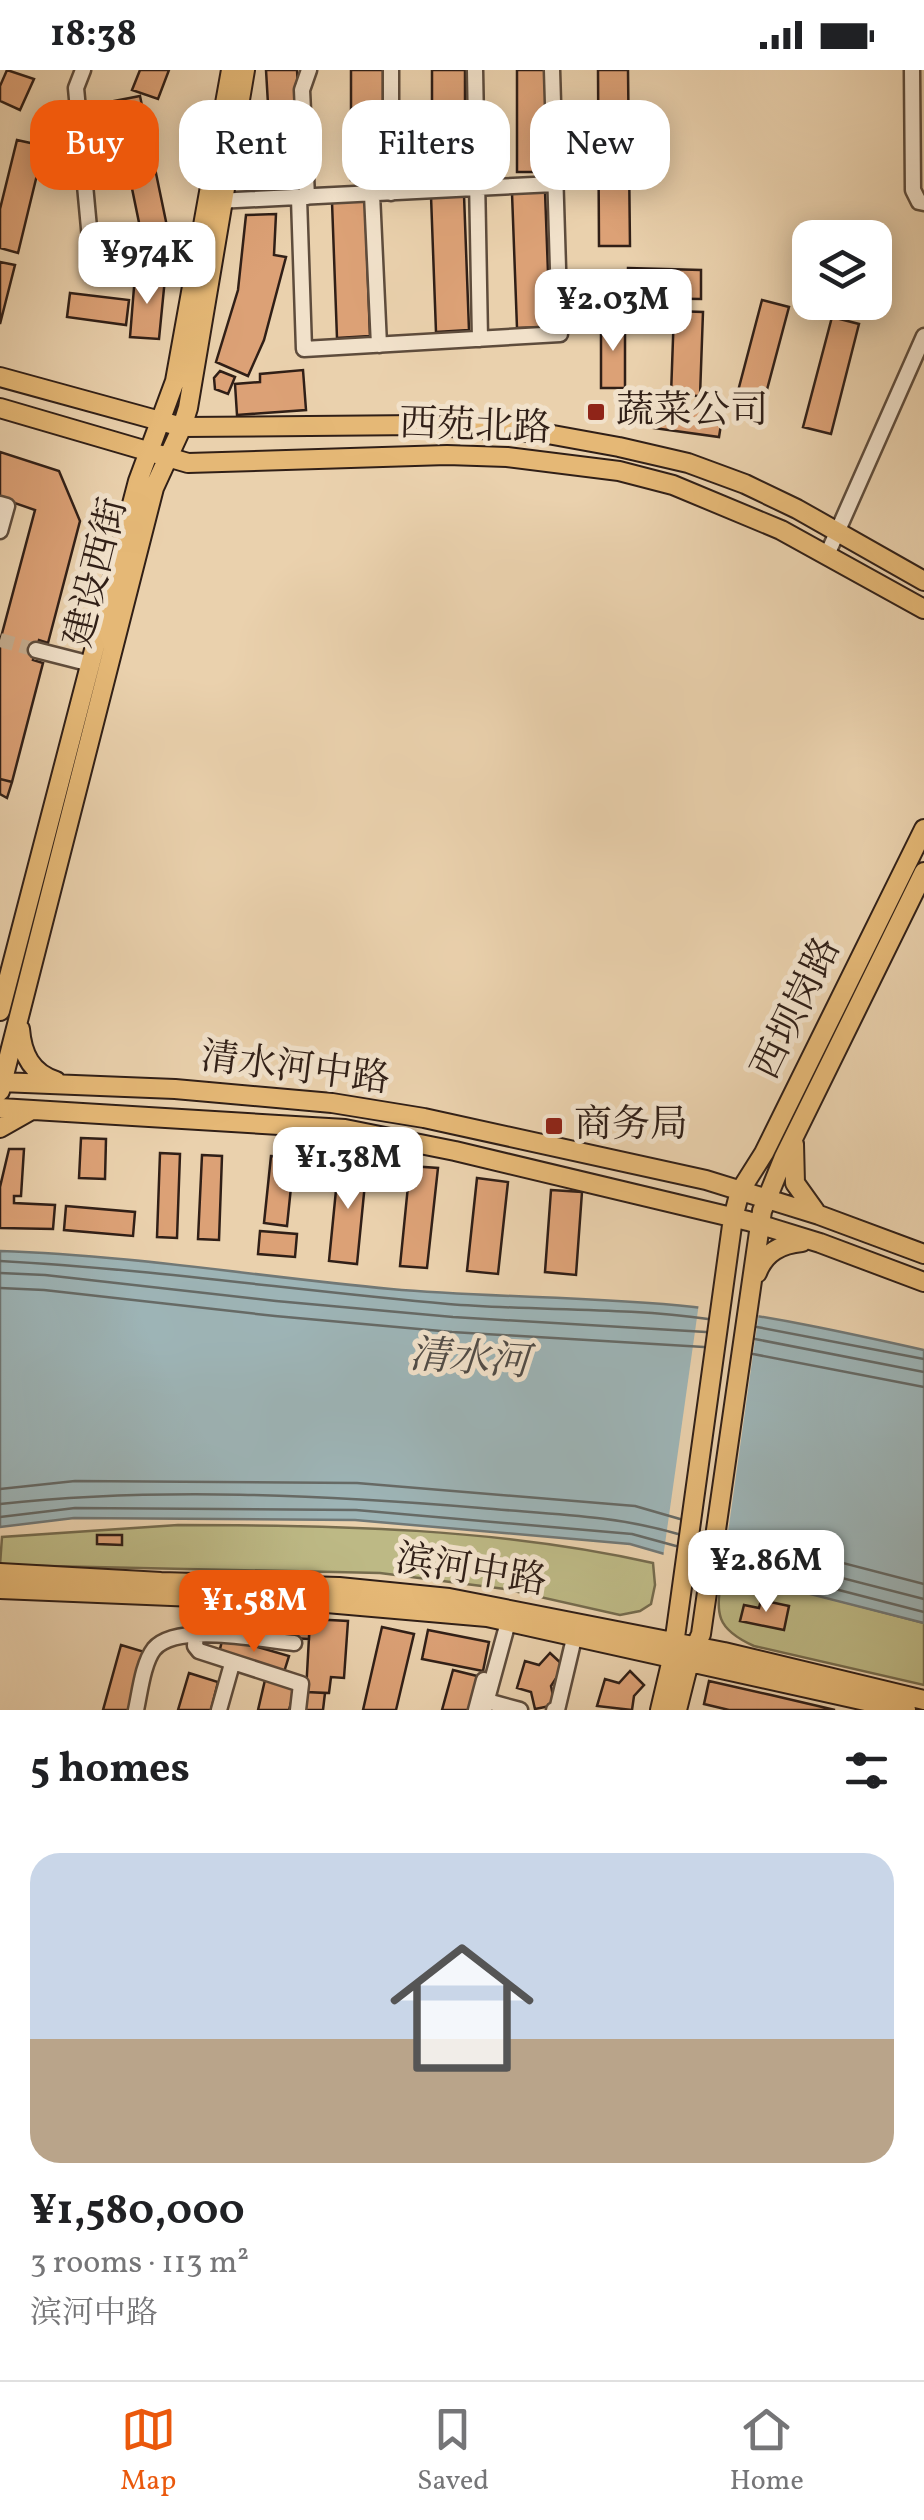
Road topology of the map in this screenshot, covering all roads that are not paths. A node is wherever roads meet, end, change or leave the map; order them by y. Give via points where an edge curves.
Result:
1 (83, 70) edge
2 (231, 70) edge
3 (244, 70) edge
4 (308, 70) edge
5 (391, 70) edge
6 (474, 70) edge
7 (552, 70) edge
8 (912, 70) edge
9 (474, 100) edge
10 (553, 100) edge
11 (924, 158) edge
12 (441, 190) edge
13 (474, 190) edge
14 (554, 190) edge
15 (391, 193) junction
16 (372, 194) junction
17 (303, 198) junction
18 (920, 199) edge
19 (215, 201) junction
20 (205, 257) junction
21 (924, 336) edge
22 (480, 339) junction
23 (379, 345) junction
24 (0, 378) edge
25 (0, 408) edge
26 (162, 423) junction
27 (182, 427) junction
28 (158, 455) junction
29 (0, 504) edge
30 (0, 531) edge
31 (838, 532) junction
32 (828, 555) junction
33 (924, 581) edge
34 (924, 608) edge
35 (36, 650) tunnel mouth
36 (91, 664) junction
37 (924, 829) edge
38 (924, 872) edge
39 (0, 1011) edge
40 (20, 1015) junction
41 (1, 1085) edge
42 (66, 1085) junction
43 (0, 1108) edge
44 (35, 1109) junction
45 (0, 1128) edge
46 (795, 1135) junction
47 (764, 1153) junction
48 (706, 1180) junction
49 (698, 1208) junction
50 (750, 1209) junction
51 (820, 1215) junction
52 (813, 1241) junction
53 (727, 1249) junction
54 (924, 1254) edge
55 (924, 1282) edge
56 (749, 1293) junction
57 (0, 1573) edge
58 (0, 1589) edge
59 (199, 1591) junction
60 (510, 1615) junction
61 (577, 1629) junction
62 (195, 1634) junction
63 (294, 1643) dead end
64 (683, 1652) junction
65 (232, 1664) junction
66 (484, 1680) dead end
67 (864, 1699) edge
68 (924, 1700) edge
69 (482, 1707) edge
70 (136, 1710) edge
71 (219, 1710) edge
72 (298, 1710) edge
73 (520, 1710) edge
74 (554, 1710) edge
75 (660, 1710) edge
76 (676, 1710) edge
77 (906, 1710) edge

1 - 20 street via 76,88 90,239
2 - 19 main road, 建设西街
3 - 19 main road, 建设西街
4 - 17 street via 302,90
5 - 15 street
6 - 9 street
7 - 10 street
8 - 18 street via 913,190
11 - 18 street
12 - 15 street
13 - 22 street
14 - 22 street via 560,334
15 - 16 street
16 - 17 street
16 - 23 street
17 - 19 street
17 - 23 street via 304,350
19 - 20 main road, 建设西街
20 - 26 main road, 建设西街
20 - 27 main road, 建设西街
21 - 31 street
22 - 23 street
24 - 26 main road, 西苑北路
25 - 28 main road, 西苑北路
26 - 27 main road, 西苑北路
26 - 28 main road, 建设西街
27 - 28 main road, 建设西街
27 - 31 main road, 西苑北路 via 420,425 542,433 688,463
28 - 32 main road, 西苑北路 via 210,464 446,455 618,471 717,502
28 - 36 main road, 建设西街 via 138,481
28 - 40 main road, 建设西街
29 - 30 street via 7,506
31 - 32 street
31 - 33 main road, 西苑北路
32 - 34 main road, 西苑北路
35 - 36 street
36 - 39 main road, 建设西街
37 - 47 main road, 西坝岗路
38 - 46 main road, 西坝岗路
40 - 41 main road, 建设西街
40 - 42 main road via 24,1055 44,1078
41 - 42 main road, 清水河中路
42 - 48 main road, 清水河中路 via 332,1103
43 - 44 main road, 清水河中路
44 - 45 main road
44 - 49 main road, 清水河中路 via 345,1128
46 - 50 main road, 西坝岗路
46 - 51 main road via 794,1183
47 - 48 main road via 730,1180
47 - 50 main road, 西坝岗路
48 - 50 main road, 清水河中路
49 - 50 main road, 清水河中路
49 - 53 main road via 718,1224
50 - 51 main road, 清水河中路
50 - 52 main road, 清水河中路
50 - 53 main road
50 - 56 main road
51 - 54 main road, 清水河中路
52 - 55 main road, 清水河中路
52 - 56 main road via 770,1252
53 - 64 main road via 680,1586
56 - 64 main road via 707,1589
57 - 59 main road, 滨河中路
58 - 59 main road, 滨河中路
59 - 60 main road, 滨河中路
59 - 62 street
60 - 61 main road, 滨河中路
60 - 69 street
61 - 64 main road, 滨河中路
61 - 74 street
62 - 63 street
62 - 65 street via 199,1651
62 - 70 street via 170,1638 151,1652
64 - 67 main road, 滨河中路
64 - 75 main road
64 - 76 main road
65 - 71 street
65 - 72 street via 301,1684
66 - 69 street
67 - 68 main road, 滨河中路
67 - 77 main road, 滨河中路
69 - 73 street

